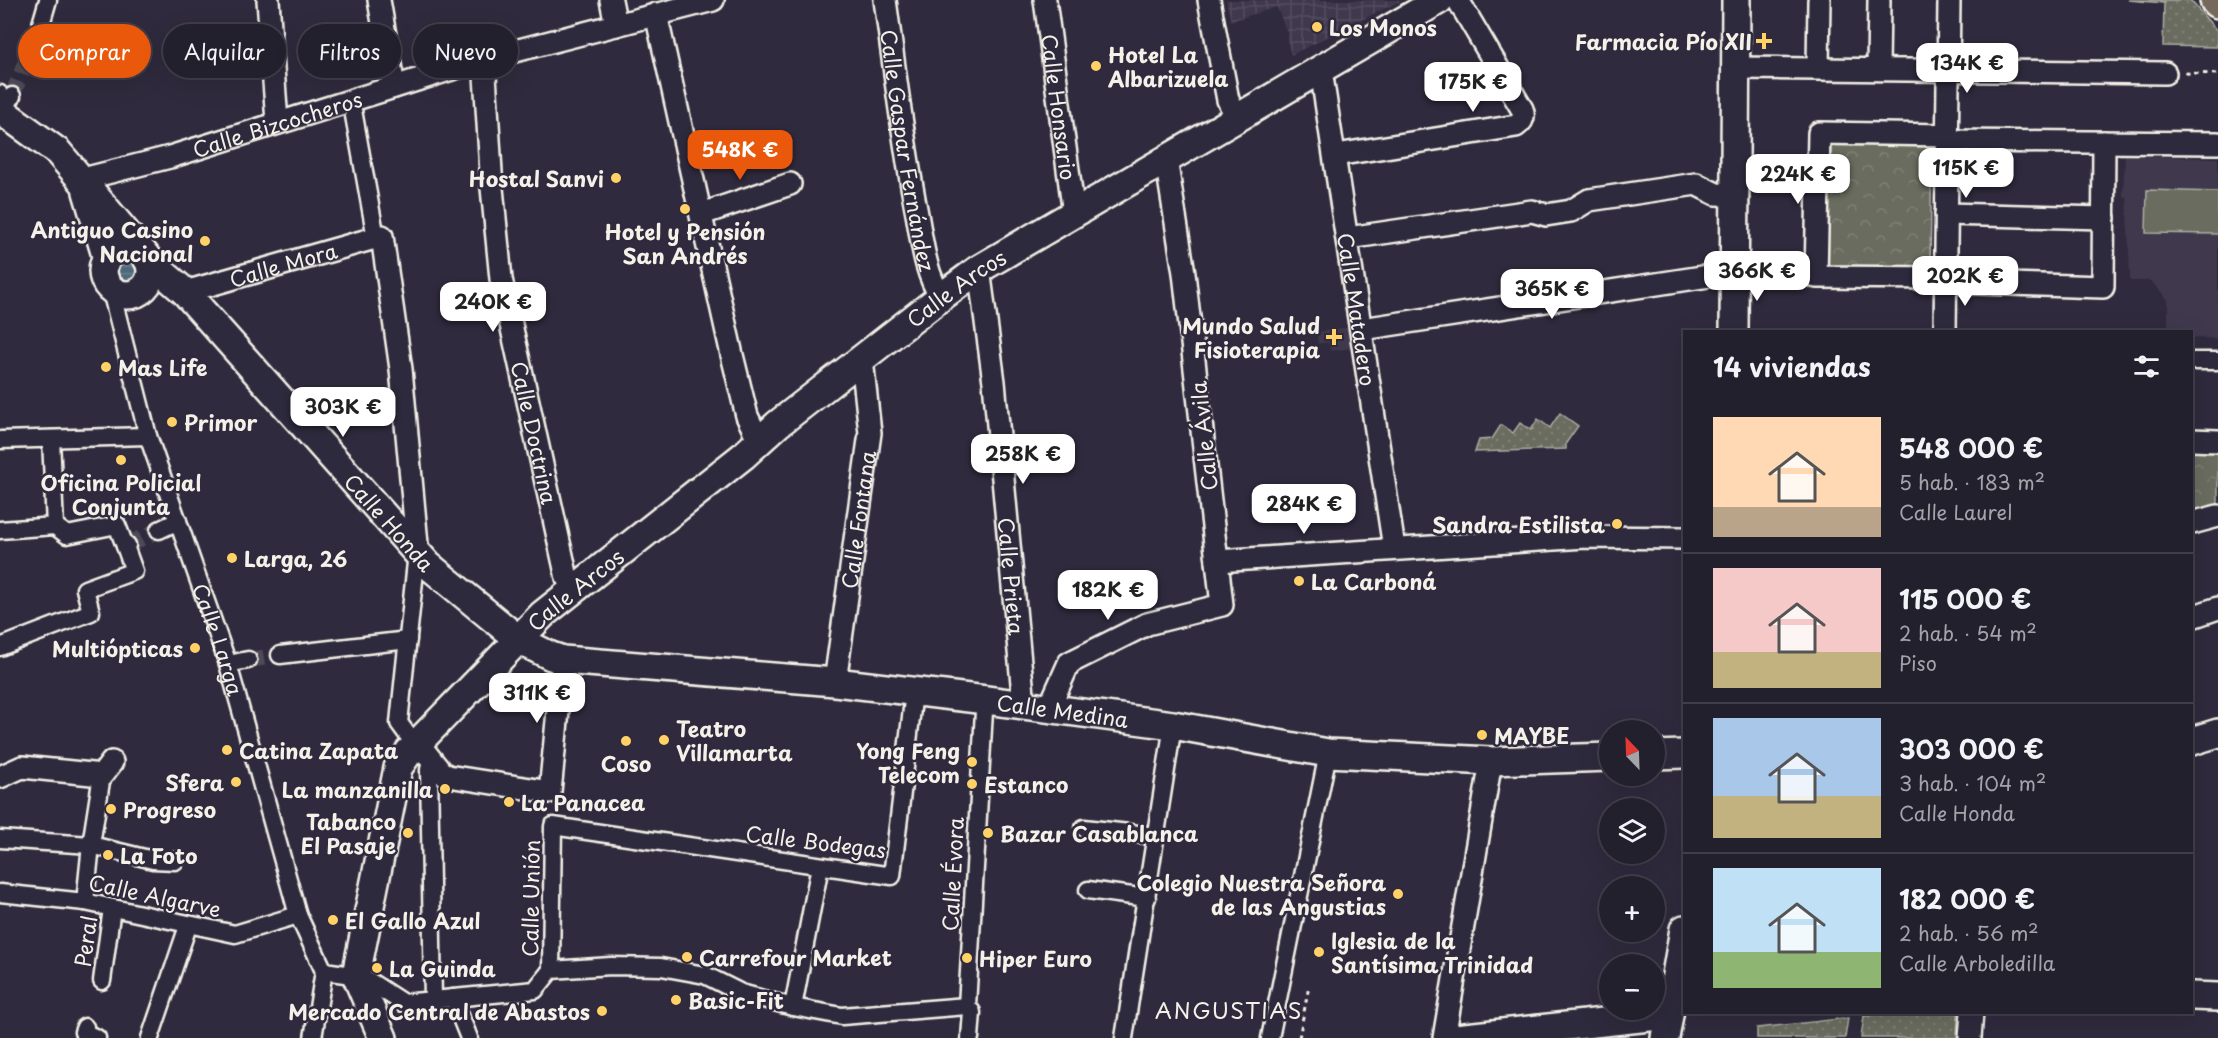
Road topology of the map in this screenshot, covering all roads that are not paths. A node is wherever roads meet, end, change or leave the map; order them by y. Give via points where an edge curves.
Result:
1 (48, 0) edge
2 (268, 0) edge
3 (379, 0) edge
4 (611, 0) edge
5 (713, 0) edge
6 (885, 0) edge
7 (1045, 0) edge
8 (1209, 0) edge
9 (1439, 0) edge
10 (1458, 0) edge
11 (1736, 0) edge
12 (1819, 0) edge
13 (1879, 0) edge
14 (1949, 0) edge
15 (656, 14) junction
16 (41, 24) tunnel mouth
17 (616, 24) junction
18 (518, 49) edge
19 (1736, 68) junction
20 (1818, 68) junction
21 (1878, 69) junction
22 (1948, 69) junction
23 (1321, 70) junction
24 (2165, 73) road end
25 (422, 78) edge
26 (485, 78) edge
27 (394, 87) junction
28 (5, 99) edge
29 (351, 99) junction
30 (1237, 118) junction
31 (277, 122) junction
32 (1947, 132) junction
33 (2104, 142) junction
34 (2218, 143) edge
35 (1336, 155) junction
36 (1166, 159) junction
37 (83, 179) junction
38 (790, 184) dead end
39 (1736, 195) junction
40 (702, 214) junction
41 (1074, 214) junction
42 (1946, 214) junction
43 (2104, 218) junction
44 (379, 237) junction
45 (1348, 238) junction
46 (146, 257) junction
47 (107, 259) junction
48 (979, 269) junction
49 (1735, 272) junction
50 (1945, 280) junction
51 (110, 287) junction
52 (185, 292) junction
53 (941, 297) junction
54 (1362, 329) junction
55 (1734, 330) edge
56 (1945, 330) edge
57 (862, 359) junction
58 (2193, 361) edge
59 (2218, 362) edge
60 (148, 436) junction
61 (0, 440) edge
62 (51, 440) junction
63 (759, 441) junction
64 (2193, 441) edge
65 (2218, 441) edge
66 (2218, 516) edge
67 (178, 521) junction
68 (2193, 523) edge
69 (55, 526) junction
70 (0, 530) edge
71 (159, 530) tunnel mouth
72 (1683, 538) edge
73 (1394, 548) junction
74 (417, 558) junction
75 (1217, 561) junction
76 (574, 588) junction
77 (2218, 608) edge
78 (2193, 616) edge
79 (408, 640) junction
80 (519, 640) junction
81 (0, 647) edge
82 (280, 655) tunnel mouth
83 (248, 660) tunnel mouth
84 (563, 660) junction
85 (228, 664) junction
86 (835, 682) junction
87 (914, 692) junction
88 (1036, 707) junction
89 (984, 711) dead end
90 (1173, 725) junction
91 (413, 739) junction
92 (1328, 753) junction
93 (1683, 754) edge
94 (1665, 755) edge
95 (1599, 757) edge
96 (1491, 761) junction
97 (107, 768) joint
98 (429, 769) dead end
99 (0, 776) edge
100 (553, 826) joint
101 (1084, 828) dead end
102 (1156, 836) junction
103 (0, 839) edge
104 (91, 845) junction
105 (175, 861) dead end
106 (820, 866) junction
107 (1088, 890) dead end
108 (0, 893) edge
109 (1147, 898) junction
110 (85, 902) junction
111 (112, 908) junction
112 (298, 915) junction
113 (188, 926) junction
114 (1683, 957) edge
115 (551, 970) junction
116 (324, 971) junction
117 (355, 976) junction
118 (102, 981) dead end
119 (1683, 989) edge
120 (2193, 996) edge
121 (2218, 997) edge
122 (453, 998) junction
123 (433, 1000) junction
124 (967, 1005) junction
125 (793, 1007) junction
126 (1972, 1014) edge
127 (1667, 1026) edge
128 (150, 1038) edge
129 (313, 1038) edge
130 (383, 1038) edge
131 (469, 1038) edge
132 (970, 1038) edge
133 (1124, 1038) edge
134 (1270, 1038) edge
135 (1444, 1038) edge
136 (1456, 1038) edge
137 (1970, 1038) edge

1 - 16 street
2 - 31 street
3 - 27 street
4 - 17 street
5 - 15 street, Calle Bizcocheros
6 - 53 street, Calle Gaspar Fernández via 917,217 931,283
7 - 41 street, Calle Honsario
8 - 30 street via 1228,100
9 - 23 street, Calle Arcos
10 - 35 street via 1522,109 1522,122
11 - 19 street
12 - 20 street
13 - 21 street
14 - 22 street
15 - 17 street, Calle Bizcocheros
15 - 40 street
17 - 18 street, Calle Bizcocheros
19 - 20 street
19 - 39 street
20 - 21 street
21 - 22 street
22 - 24 street
22 - 32 street
23 - 30 street, Calle Arcos
23 - 35 street, Calle Matadero
25 - 27 street, Calle Bizcocheros
26 - 76 street, Calle Doctrina via 501,279 567,578
27 - 29 street, Calle Bizcocheros
28 - 37 street
29 - 31 street, Calle Bizcocheros
29 - 44 street
30 - 36 street, Calle Arcos
31 - 37 street, Calle Bizcocheros via 170,157
32 - 33 street
32 - 42 street
32 - 50 street via 1819,133 1816,277
33 - 34 street
33 - 43 street
35 - 45 street, Calle Matadero
36 - 41 street, Calle Arcos
36 - 75 street, Calle Ávila via 1184,273
37 - 46 street
37 - 47 street
38 - 40 street
39 - 45 street via 1716,194 1696,184 1589,200 1571,211 1546,215 1532,211
39 - 49 street
40 - 63 street via 747,416
41 - 48 street, Calle Arcos
42 - 43 street
42 - 50 street
43 - 50 street via 2103,287
44 - 52 street, Calle Mora
44 - 74 street via 401,369
45 - 54 street, Calle Matadero
46 - 47 street via 129,247
46 - 51 street via 150,276 142,289 128,294
46 - 52 street, Calle Honda
47 - 51 street via 103,270
48 - 53 street, Calle Arcos
48 - 88 street, Calle Prieta
49 - 54 street
49 - 55 street
50 - 56 street
51 - 60 street, Calle Larga
52 - 74 street, Calle Honda
53 - 57 street, Calle Arcos
54 - 73 street, Calle Matadero
57 - 63 street, Calle Arcos
57 - 86 street, Calle Fontana via 870,434
58 - 59 street
60 - 62 street
60 - 67 street, Calle Larga
61 - 62 street
62 - 69 street
63 - 76 street, Calle Arcos
64 - 65 street
66 - 68 street
67 - 71 street
67 - 85 street, Calle Larga
69 - 70 street
69 - 81 street via 67,535 117,525 134,571 85,589 91,612
72 - 73 street via 1585,537
73 - 75 street
74 - 79 street
74 - 80 street, Calle Honda
75 - 88 street, Calle Ávila via 1222,605 1147,624 1069,663
76 - 80 street, Calle Arcos
77 - 78 street
79 - 82 street
79 - 91 street via 399,723
80 - 84 street, Calle Medina
80 - 91 street, Calle Arcos
83 - 85 street
84 - 86 street, Calle Medina
84 - 91 street via 550,792 448,776
85 - 112 street, Calle Larga
86 - 87 street, Calle Medina
87 - 88 street, Calle Medina
87 - 106 street, Calle Bodegas via 892,876
88 - 90 street, Calle Medina
89 - 124 street, Calle Évora
90 - 92 street, Calle Medina
90 - 102 street
91 - 117 street, Calle Arcos via 398,768
92 - 96 street, Calle Medina
92 - 134 street
93 - 94 street
95 - 96 street, Calle Medina
96 - 135 street
97 - 99 street via 22,767
97 - 104 street
98 - 123 street
100 - 106 street, Calle Bodegas
100 - 115 street, Calle Unión
101 - 102 street
102 - 109 street
103 - 104 street
104 - 105 street via 153,860
104 - 110 street
106 - 125 street
107 - 109 street
108 - 110 street, Calle Algarve
109 - 133 street
110 - 111 street, Calle Algarve
111 - 113 street, Calle Algarve
111 - 118 street, Peral
112 - 113 street, Calle Algarve via 235,934
112 - 116 street, Calle Larga
113 - 128 street
114 - 127 street
115 - 122 street via 534,990
115 - 125 street via 661,967 705,975 741,993
116 - 117 street
116 - 129 street
117 - 123 street via 403,1003
117 - 130 street
119 - 127 street
120 - 121 street
122 - 123 street
122 - 131 street
124 - 125 street via 842,1016
124 - 132 street, Calle Évora via 972,1012
126 - 137 street
127 - 136 street

